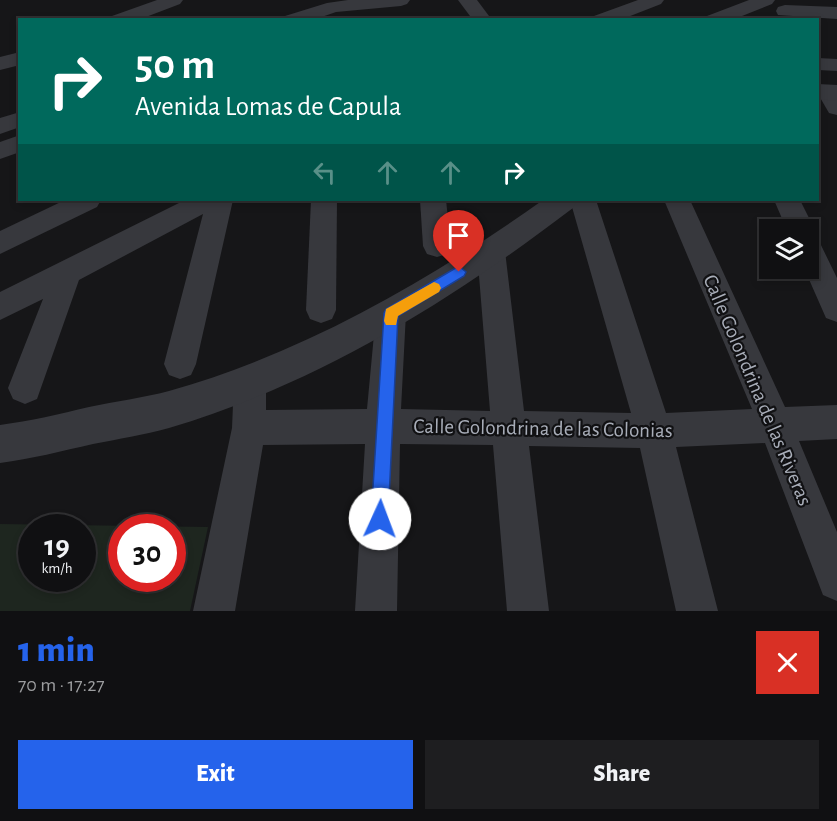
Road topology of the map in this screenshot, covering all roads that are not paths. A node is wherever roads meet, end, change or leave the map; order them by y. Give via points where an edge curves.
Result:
1 (174, 0) edge
2 (401, 0) edge
3 (467, 0) edge
4 (655, 0) edge
5 (766, 0) edge
6 (343, 3) edge
7 (787, 10) edge
8 (837, 13) edge
9 (124, 18) edge
10 (298, 18) edge
11 (481, 18) edge
12 (606, 18) edge
13 (719, 18) edge
14 (18, 59) edge
15 (0, 64) edge
16 (819, 64) edge
17 (837, 65) edge
18 (18, 120) edge
19 (0, 126) edge
20 (18, 144) edge
21 (0, 151) edge
22 (86, 201) edge
23 (205, 201) edge
24 (220, 201) edge
25 (324, 201) edge
26 (433, 201) edge
27 (562, 201) edge
28 (583, 201) edge
29 (677, 201) edge
30 (787, 201) edge
31 (796, 219) edge
32 (0, 243) edge
33 (437, 246) dead end
34 (491, 251) junction
35 (819, 271) edge
36 (67, 274) junction
37 (0, 307) edge
38 (837, 309) edge
39 (321, 310) dead end
40 (391, 313) junction
41 (180, 364) dead end
42 (250, 381) junction
43 (25, 388) dead end
44 (837, 422) edge
45 (384, 426) junction
46 (776, 426) junction
47 (249, 428) junction
48 (510, 429) junction
49 (654, 431) junction
50 (0, 444) edge
51 (837, 581) edge
52 (214, 611) edge
53 (376, 611) edge
54 (528, 611) edge
55 (697, 611) edge

1 - 9 street
2 - 6 street
3 - 11 street
4 - 12 street
5 - 13 street
6 - 10 street
7 - 8 street
14 - 15 street
16 - 17 street
18 - 19 street
20 - 21 street
22 - 32 street
23 - 36 street
24 - 41 street
25 - 39 street
26 - 33 street
27 - 34 street
28 - 49 street
29 - 46 street, Calle Golondrina de las Riveras
30 - 31 street
34 - 40 street
34 - 48 street
35 - 38 street
36 - 37 street
36 - 43 street
40 - 42 street
40 - 45 street
42 - 47 street
42 - 50 street via 168,409
44 - 46 street, Calle Golondrina de las Colonias
45 - 47 street, Calle Golondrina de las Colonias
45 - 48 street, Calle Golondrina de las Colonias
45 - 53 street
46 - 49 street, Calle Golondrina de las Colonias
46 - 51 street, Calle Golondrina de las Riveras
47 - 52 street
48 - 49 street, Calle Golondrina de las Colonias
48 - 54 street
49 - 55 street

